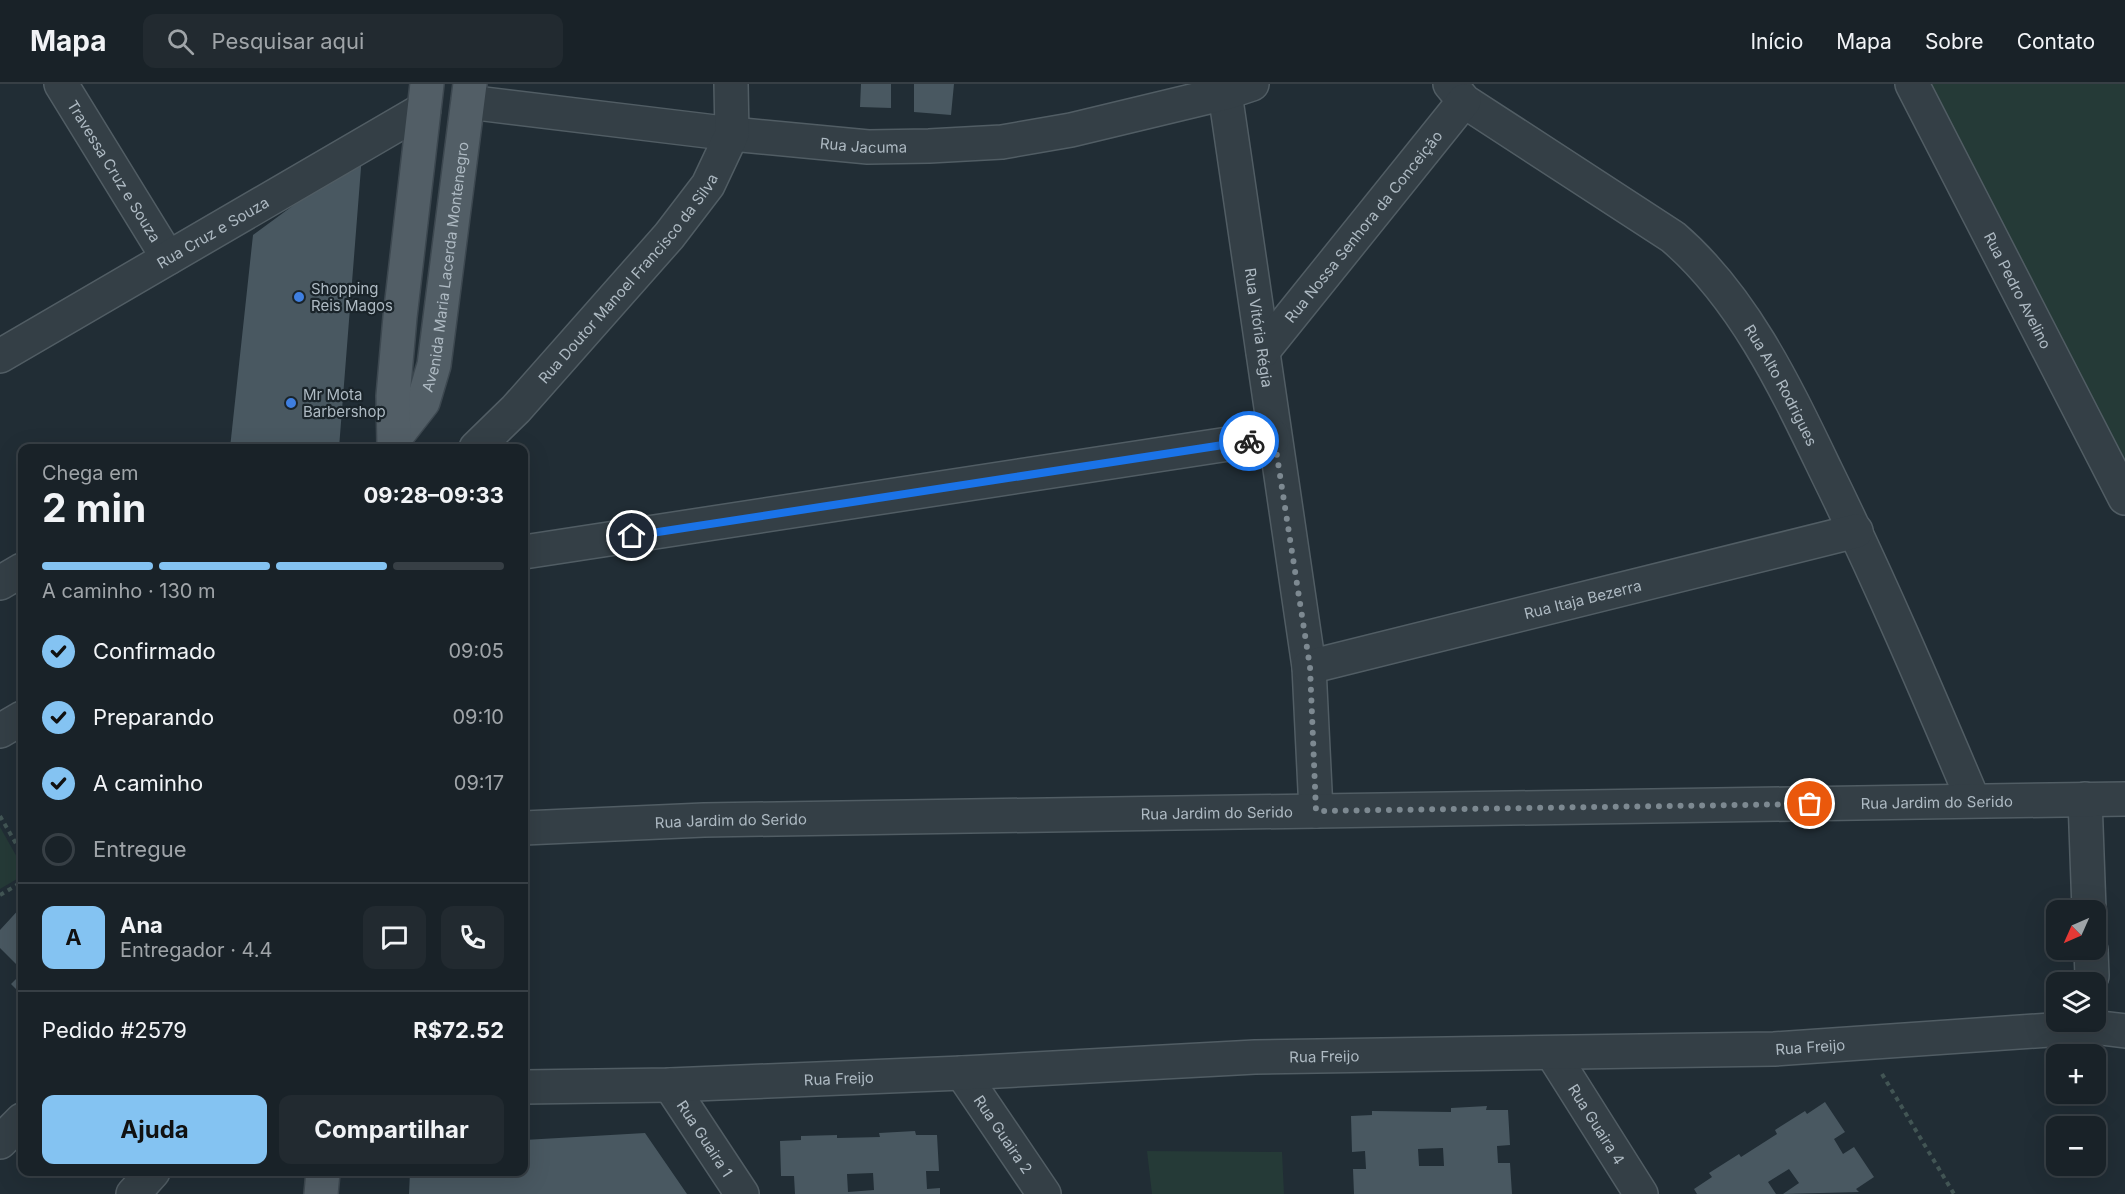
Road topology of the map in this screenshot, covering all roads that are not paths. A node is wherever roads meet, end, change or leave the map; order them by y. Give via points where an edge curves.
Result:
1 (61, 84) edge
2 (731, 84) edge
3 (1912, 84) edge
4 (1238, 88) edge
5 (1457, 92) edge
6 (469, 93) edge
7 (426, 97) edge
8 (732, 134) junction
9 (168, 258) junction
10 (1263, 351) junction
11 (0, 356) edge
12 (1274, 437) junction
13 (394, 443) edge
14 (480, 444) edge
15 (2125, 498) edge
16 (1856, 531) junction
17 (528, 551) edge
18 (18, 572) edge
19 (0, 583) edge
20 (1310, 667) junction
21 (18, 720) edge
22 (0, 731) edge
23 (2085, 799) junction
24 (2125, 799) edge
25 (1973, 800) junction
26 (1316, 811) junction
27 (528, 828) edge
28 (2089, 900) edge
29 (2125, 1031) edge
30 (1552, 1053) junction
31 (962, 1073) junction
32 (670, 1085) junction
33 (528, 1087) edge
34 (18, 1124) edge
35 (0, 1142) edge
36 (149, 1176) edge
37 (323, 1176) edge
38 (133, 1194) edge
39 (321, 1194) edge
40 (742, 1194) edge
41 (1044, 1194) edge
42 (1641, 1194) edge

1 - 9 street, Travessa Cruz e Souza
2 - 8 street, Rua Doutor Manoel Francisco da Silva
3 - 15 street, Rua Pedro Avelino
4 - 8 street, Rua Jacuma via 1071,130 1002,142 868,147
4 - 10 street, Rua Vitória Régia
5 - 10 street, Rua Nossa Senhora da Conceição
5 - 16 street, Rua Alto Rodrigues via 1640,213 1702,261 1727,291 1794,404
6 - 8 street, Rua Jacuma
6 - 13 main road, Avenida Maria Lacerda Montenegro via 434,365 423,402
7 - 9 street, Rua Cruz e Souza
7 - 13 main road, Avenida Maria Lacerda Montenegro via 397,351
8 - 14 street, Rua Doutor Manoel Francisco da Silva via 708,185 669,236 516,409
9 - 11 street, Rua Cruz e Souza
10 - 12 street, Rua Vitória Régia
12 - 17 street
12 - 20 street, Rua Vitória Régia
16 - 20 street, Rua Itaja Bezerra
16 - 25 street, Rua Alto Rodrigues
18 - 19 street
20 - 26 street, Rua Vitória Régia
21 - 22 street
23 - 24 street, Rua Jardim do Serido
23 - 25 street, Rua Jardim do Serido
23 - 28 street
25 - 26 street, Rua Jardim do Serido
26 - 27 street, Rua Jardim do Serido via 716,820
29 - 30 street, Rua Freijo via 2093,1027 1864,1045
30 - 31 street, Rua Freijo via 1255,1057
30 - 42 street, Rua Guaira 4
31 - 32 street, Rua Freijo
31 - 41 street, Rua Guaira 2
32 - 33 street, Rua Freijo
32 - 40 street, Rua Guaira 1
34 - 35 street
36 - 38 street
37 - 39 main road

